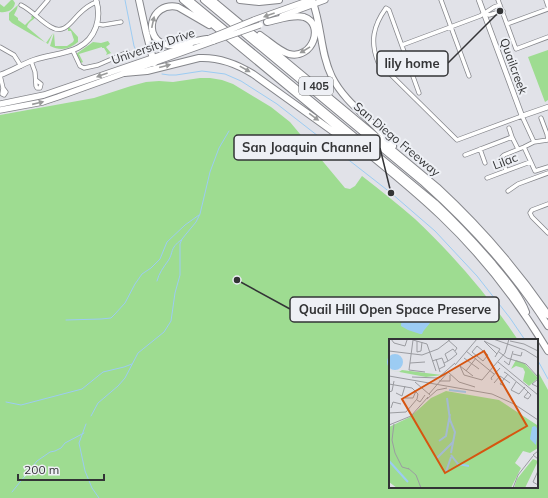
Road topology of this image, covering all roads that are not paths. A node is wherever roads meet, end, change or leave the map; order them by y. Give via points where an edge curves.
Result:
1 (48, 0) edge
2 (139, 0) edge
3 (183, 0) edge
4 (189, 0) edge
5 (204, 0) edge
6 (212, 0) edge
7 (240, 0) edge
8 (279, 0) edge
9 (325, 0) edge
10 (441, 0) edge
11 (479, 0) edge
12 (498, 0) edge
13 (546, 0) edge
14 (96, 1) edge
15 (311, 1) edge
16 (21, 5) dead end
17 (500, 5) junction
18 (548, 7) edge
19 (503, 10) junction
20 (36, 14) junction
21 (485, 14) junction
22 (235, 19) junction
23 (121, 22) dead end
24 (267, 22) junction
25 (97, 24) junction
26 (507, 24) junction
27 (451, 27) junction
28 (220, 31) junction
29 (548, 37) edge
30 (210, 39) junction
31 (402, 45) junction
32 (0, 46) edge
33 (73, 51) junction
34 (128, 52) dead end
35 (153, 60) junction
36 (30, 61) junction
37 (21, 66) junction
38 (124, 73) junction
39 (0, 75) edge
40 (469, 76) dead end
41 (36, 80) dead end
42 (3, 88) dead end
43 (419, 93) dead end
44 (0, 104) edge
45 (548, 107) edge
46 (0, 110) edge
47 (522, 116) junction
48 (541, 118) dead end
49 (546, 126) edge
50 (509, 128) dead end
51 (512, 137) junction
52 (548, 140) edge
53 (354, 142) junction
54 (534, 142) junction
55 (524, 147) junction
56 (480, 149) junction
57 (518, 149) junction
58 (398, 153) junction
59 (465, 155) dead end
60 (485, 162) dead end
61 (530, 162) junction
62 (548, 166) edge
63 (506, 171) junction
64 (548, 173) edge
65 (487, 178) dead end
66 (508, 191) dead end
67 (548, 204) edge
68 (548, 233) edge
69 (548, 316) edge
70 (530, 321) junction
71 (548, 326) edge
72 (548, 350) edge

1 - 20 street
2 - 35 highway
3 - 28 highway, San Diego Freeway / I 405
4 - 70 highway, San Diego Freeway via 435,203 500,272 522,301
5 - 71 highway via 445,202 515,278
6 - 22 highway, San Diego Freeway / I 405
7 - 8 highway
9 - 15 main road
10 - 27 street
11 - 21 street, Quailcreek
12 - 17 street
13 - 18 street
14 - 20 street via 64,29 52,28
14 - 25 street via 99,14
15 - 24 main road
15 -> 30 main road, University Drive, bridge via 254,20
15 - 58 highway via 318,18 324,53 334,80
16 - 20 street
17 - 19 street
17 - 21 street
18 - 26 street
19 - 21 street via 492,15
19 - 26 street
21 - 27 street
21 - 47 street, Quailcreek
24 -> 22 highway via 297,16 306,18 315,34 311,47 303,53 289,54
22 - 58 highway, San Diego Freeway / I 405
23 - 25 street
24 - 30 main road, bridge
25 - 33 street via 88,41
26 - 29 street via 516,49
27 - 31 street
27 - 40 street
30 -> 28 highway via 170,46 156,39 152,20 159,10 175,6
28 - 53 highway, San Diego Freeway / I 405
30 - 35 main road
31 - 43 street
31 - 47 street via 386,8 375,27 374,51 378,62 457,140
32 - 37 street via 16,57
33 - 34 street via 80,66 84,68
33 - 36 street
35 - 38 main road, University Drive
35 -> 44 main road, University Drive via 44,95
36 - 37 street
36 - 41 street
37 - 39 street
46 -> 38 main road, University Drive via 48,100
38 -> 53 highway via 147,71 199,58 230,62 253,74 335,133
39 - 42 street
45 - 47 street
47 - 54 street
48 - 49 street
49 - 52 street
50 - 51 street
51 - 56 street
51 - 57 street
52 - 54 street
53 - 70 highway, San Diego Freeway / I 405 via 452,226 491,269
54 - 55 street
55 - 57 street
55 - 61 street
56 - 59 street
56 - 60 street
57 - 63 street via 502,157
58 - 69 highway, San Diego Freeway / I 405 via 486,235
61 - 62 street via 535,171
61 - 63 street, Lilac
63 - 65 street, Lilac
64 - 66 street via 518,184
67 - 68 street via 530,213
70 - 72 highway, San Diego Freeway / I 405

